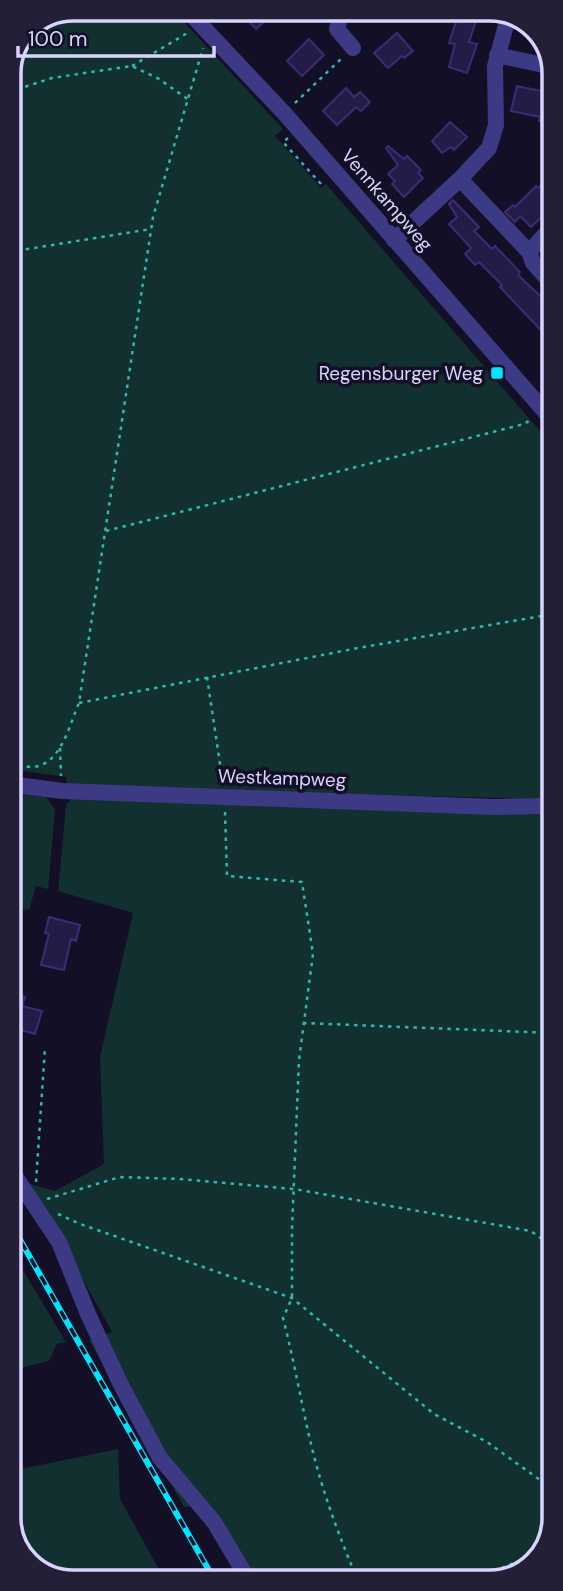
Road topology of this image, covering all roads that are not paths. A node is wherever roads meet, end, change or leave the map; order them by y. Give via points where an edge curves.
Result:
1 (197, 21) edge
2 (339, 21) edge
3 (506, 24) edge
4 (353, 48) road end
5 (497, 55) junction
6 (541, 65) edge
7 (460, 179) junction
8 (542, 237) edge
9 (394, 240) junction
10 (529, 251) junction
11 (542, 273) edge
12 (542, 408) edge
13 (21, 785) edge
14 (542, 805) edge
15 (21, 1185) edge
16 (242, 1570) edge

1 - 9 street, Vennkampweg
2 - 4 street via 337,29
3 - 5 street
5 - 6 street
5 - 7 street via 494,137
7 - 9 street
7 - 10 street
8 - 10 street
9 - 12 street, Vennkampweg
10 - 11 street
13 - 14 street, Westkampweg via 62,791
15 - 16 street via 59,1242 121,1385 160,1458 214,1522

